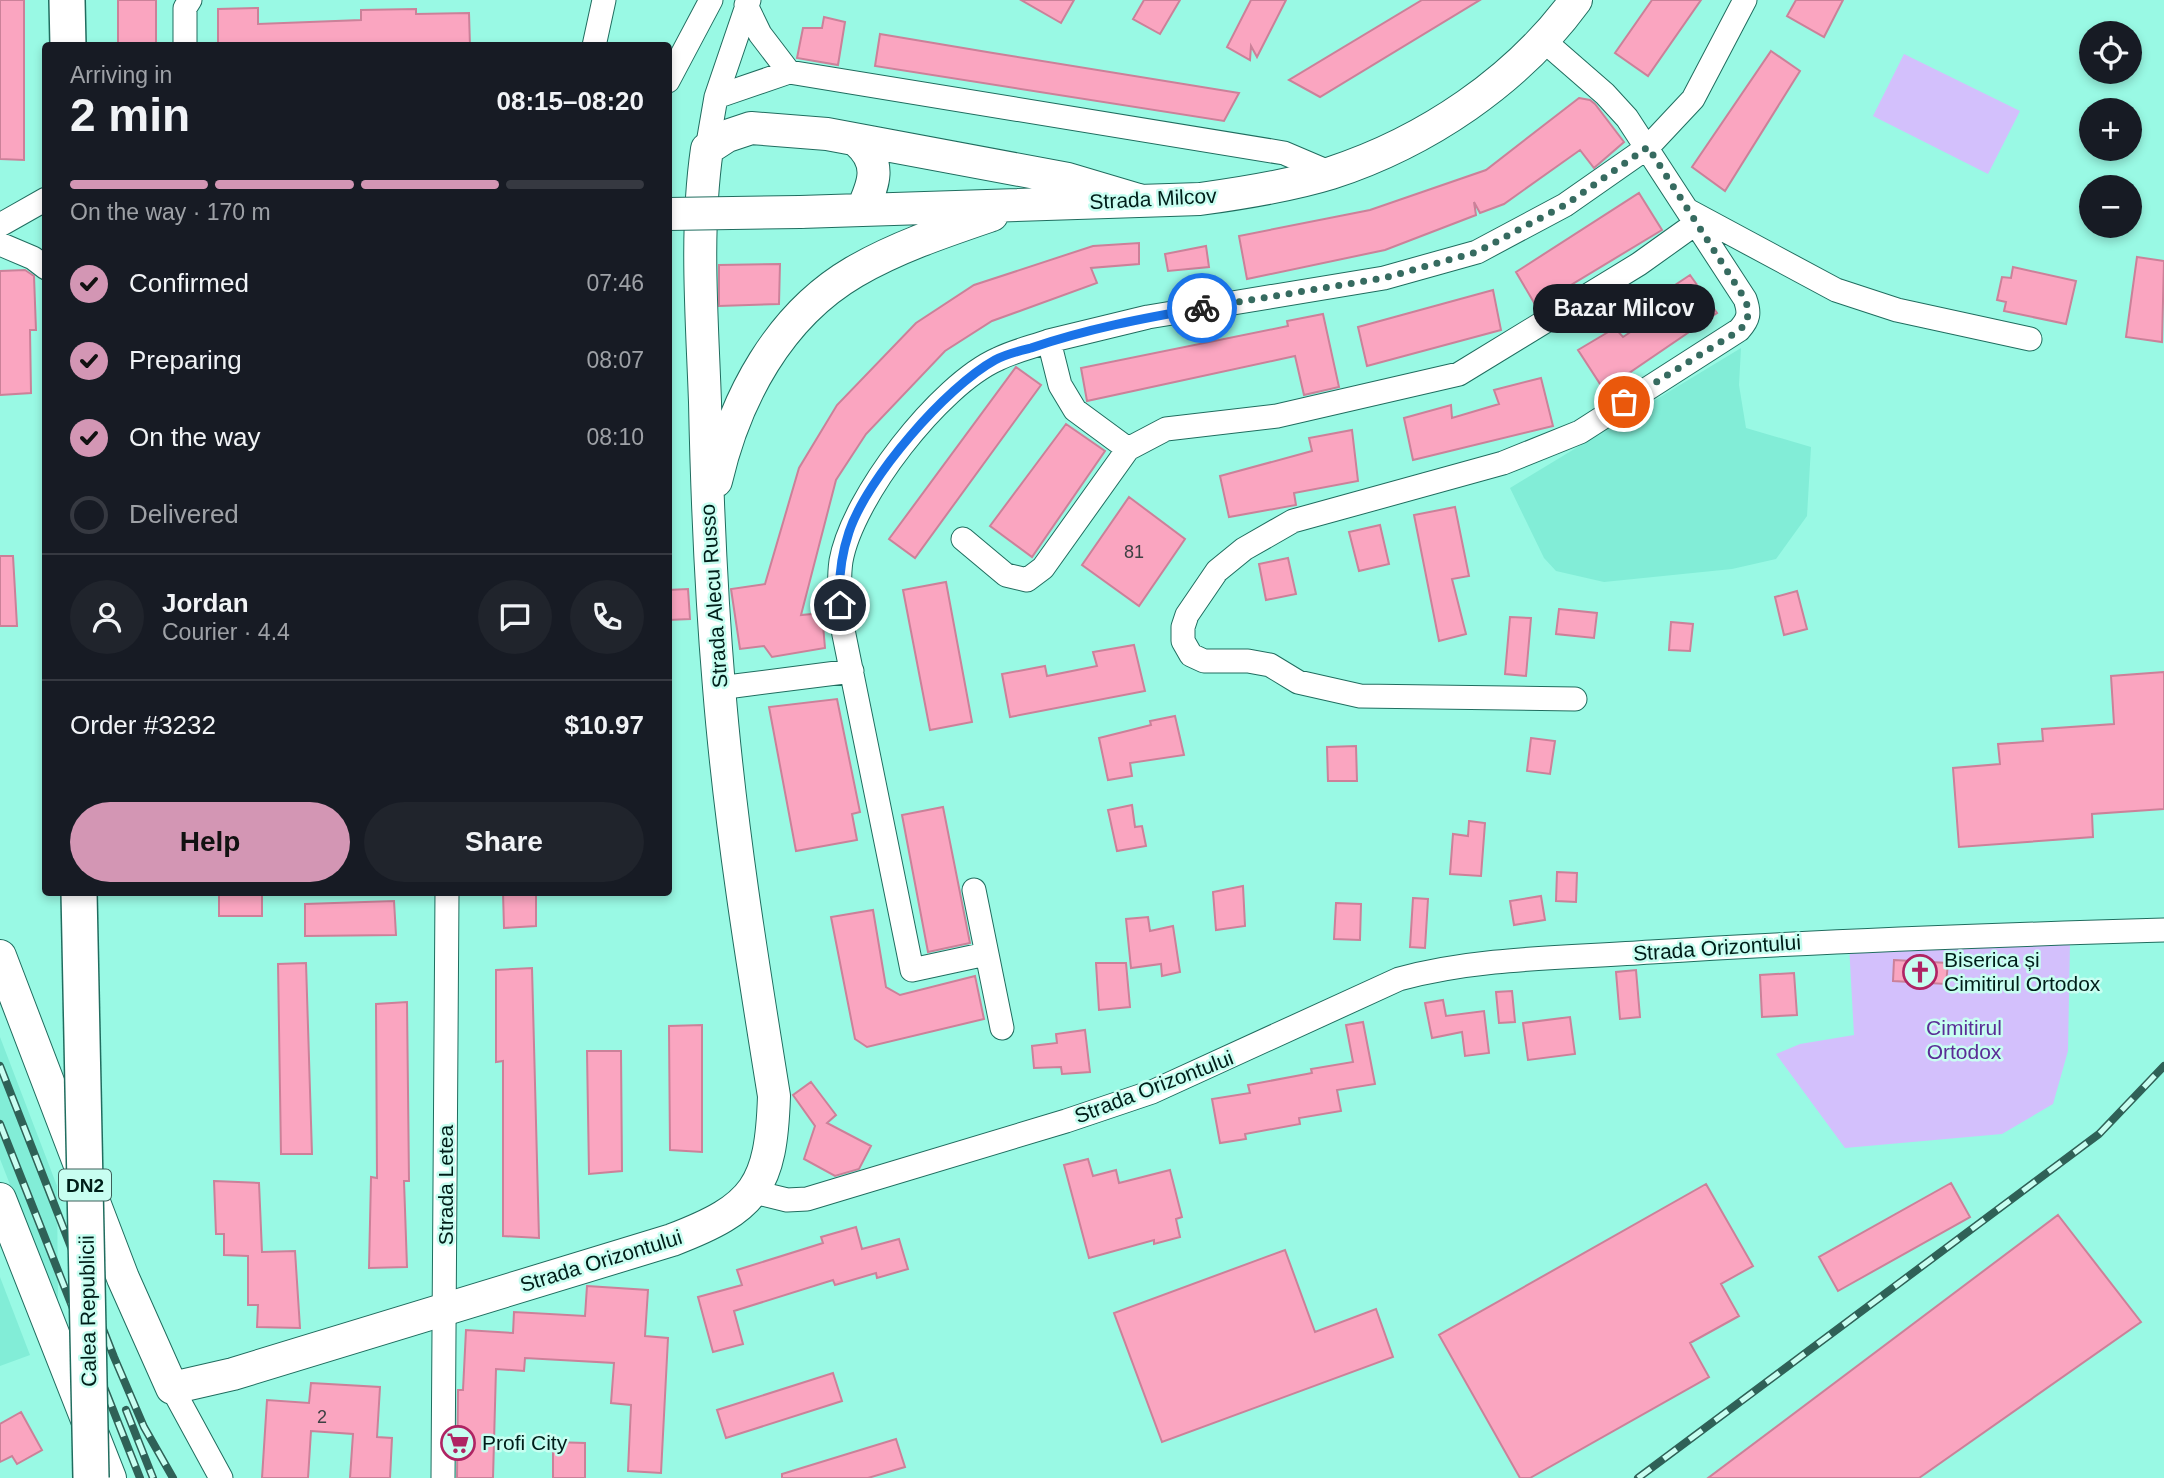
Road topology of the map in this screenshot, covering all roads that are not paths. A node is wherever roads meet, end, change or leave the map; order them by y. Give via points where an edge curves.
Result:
1 (67, 0) edge
2 (190, 0) edge
3 (604, 0) edge
4 (711, 0) edge
5 (1576, 0) edge
6 (1745, 0) edge
7 (748, 3) edge
8 (1543, 40) junction
9 (68, 42) edge
10 (185, 42) edge
11 (595, 42) edge
12 (789, 72) junction
13 (672, 73) edge
14 (716, 96) junction
15 (858, 142) junction
16 (1648, 147) junction
17 (707, 149) junction
18 (1331, 173) junction
19 (42, 200) edge
20 (1142, 201) junction
21 (1023, 204) junction
22 (862, 211) junction
23 (672, 214) edge
24 (1691, 216) junction
25 (0, 225) edge
26 (0, 244) edge
27 (42, 265) edge
28 (2029, 339) dead end
29 (1049, 341) junction
30 (1128, 449) junction
31 (708, 520) junction
32 (963, 540) dead end
33 (852, 671) junction
34 (719, 688) junction
35 (1575, 699) dead end
36 (974, 890) dead end
37 (79, 896) edge
38 (447, 896) edge
39 (2164, 930) edge
40 (986, 954) junction
41 (0, 956) edge
42 (1002, 1028) dead end
43 (754, 1192) junction
44 (0, 1199) edge
45 (446, 1308) junction
46 (172, 1388) junction
47 (91, 1478) edge
48 (110, 1478) edge
49 (221, 1478) edge
50 (443, 1478) edge

1 - 9 main road
2 - 10 street via 185,8
3 - 11 street
4 - 13 street
5 - 8 street, Strada Milcov
6 - 16 street via 1693,99
7 - 12 street via 760,34
7 - 14 street, Strada Alecu Russo
8 - 16 street via 1605,94
8 - 18 street, Strada Milcov via 1459,110
12 - 14 street
12 - 18 street via 1284,153
14 - 17 street, Strada Alecu Russo
15 - 17 street via 827,134 751,128 727,135
15 - 20 street via 1068,179
15 - 22 street via 868,151 875,169
16 - 24 street
16 - 29 street via 1565,205 1477,252 1384,278 1148,317
17 - 31 street, Strada Alecu Russo via 700,200
18 - 20 street, Strada Milcov via 1242,194
19 - 25 street
20 - 21 street, Strada Milcov
21 - 22 street, Strada Milcov
21 - 31 street via 884,256 820,295 781,338 740,406
22 - 23 street, Strada Milcov, bridge
24 - 28 street via 1836,290 1897,310
24 - 30 street via 1627,271 1459,374 1277,416 1166,429
24 - 35 street via 1745,299 1748,321 1740,330 1580,432 1503,463 1293,521 1244,549 1217,571 1183,627 1183,641 1191,654 1204,661 1270,665 1298,682 1360,696
26 - 27 street
29 - 30 street via 1060,384 1075,410
29 - 33 street via 996,359 958,386 931,412 864,499 841,561 841,620
30 - 32 street via 1042,568 1027,580 1006,575
31 - 34 street, Strada Alecu Russo
33 - 34 street
33 - 40 street via 912,970
34 - 43 street, Strada Alecu Russo via 736,849 774,1096 773,1136
36 - 40 street
37 - 47 main road, Calea Republicii / DN2, bridge
38 - 45 street, Strada Letea
39 - 43 street, Strada Orizontului via 1824,941 1431,970 1399,979 1152,1092 1066,1121 807,1199 787,1200
40 - 42 street
41 - 46 street via 123,1278
43 - 45 street, Strada Orizontului via 728,1215 672,1240
44 - 48 street
45 - 46 street, Strada Orizontului via 233,1374
45 - 50 street, Strada Letea
46 - 49 street

